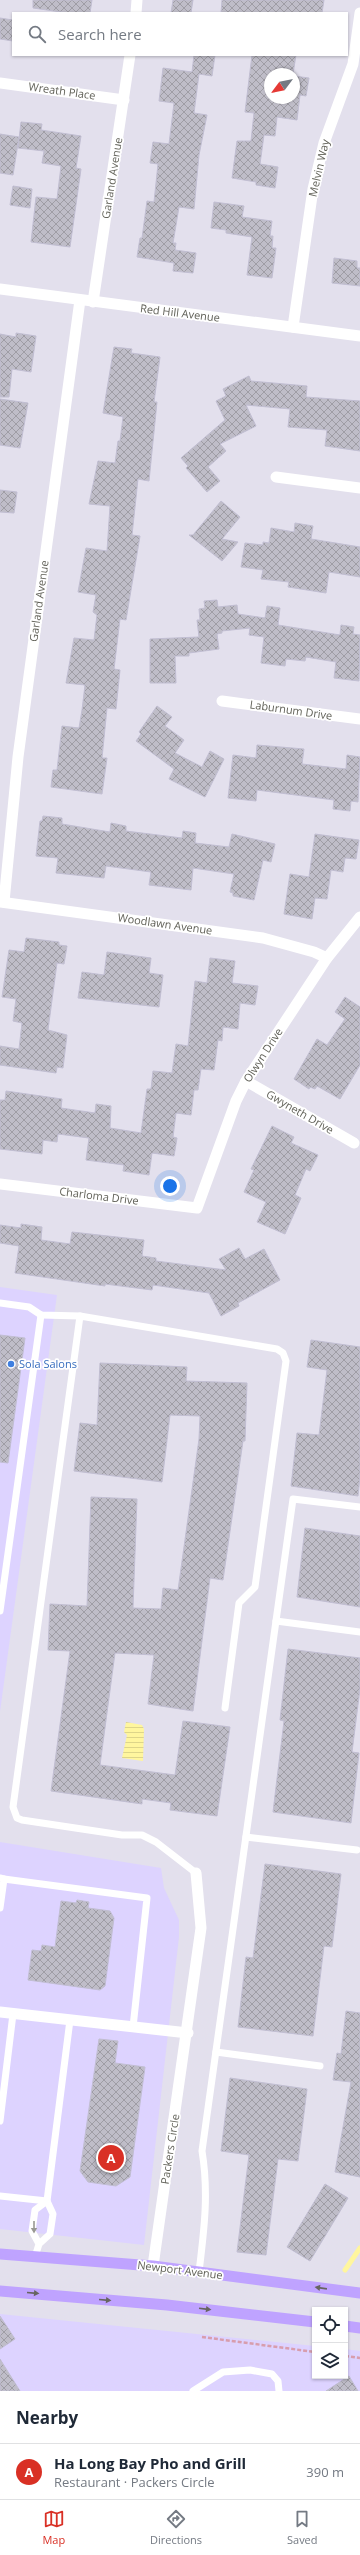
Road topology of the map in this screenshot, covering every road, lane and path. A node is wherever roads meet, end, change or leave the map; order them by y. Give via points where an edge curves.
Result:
1 (137, 0) edge
2 (136, 12) edge
3 (360, 12) edge
4 (130, 56) edge
5 (0, 82) edge
6 (124, 100) junction
7 (0, 288) edge
8 (80, 300) junction
9 (93, 302) junction
10 (293, 327) junction
11 (360, 336) edge
12 (276, 477) dead end
13 (360, 488) edge
14 (222, 701) dead end
15 (360, 719) edge
16 (2, 902) edge
17 (360, 917) edge
18 (327, 958) junction
19 (246, 1081) junction
20 (354, 1143) dead end
21 (0, 1184) edge
22 (197, 1208) joint
23 (0, 1303) edge
24 (41, 1315) junction
25 (80, 1316) junction
26 (360, 1507) edge
27 (0, 1611) edge
28 (276, 1621) junction
29 (360, 1632) edge
30 (225, 1708) dead end
31 (246, 1837) junction
32 (357, 1850) dead end
33 (196, 1873) joint
34 (2, 1879) edge
35 (0, 1908) edge
36 (0, 2012) edge
37 (13, 2014) junction
38 (70, 2020) junction
39 (134, 2027) junction
40 (188, 2033) junction
41 (216, 2052) junction
42 (320, 2066) dead end
43 (0, 2121) edge
44 (0, 2196) edge
45 (47, 2201) junction
46 (39, 2244) junction
47 (0, 2254) edge
48 (35, 2257) junction
49 (152, 2266) junction
50 (199, 2272) junction
51 (0, 2291) edge
52 (360, 2293) edge
53 (312, 2322) edge
54 (348, 2326) edge
55 (360, 2328) edge
56 (202, 2337) dead end
57 (312, 2352) edge
58 (348, 2356) edge
59 (360, 2358) edge
60 (193, 2391) edge
61 (279, 2391) edge

1 - 2 street
3 - 10 street, Melvin Way via 353,64 324,143 313,188
4 - 6 street, Garland Avenue
5 - 6 street, Wreath Place
6 - 9 street, Garland Avenue
7 - 8 street, Red Hill Avenue
8 - 9 street, Red Hill Avenue
8 - 16 street, Garland Avenue via 18,757
9 - 10 street, Red Hill Avenue
10 - 11 street, Red Hill Avenue
12 - 13 street
14 - 15 street, Laburnum Drive
16 - 18 street, Woodlawn Avenue via 262,938
17 - 18 street, Olwyn Drive
18 - 19 street, Olwyn Drive
19 - 20 street, Gwyneth Drive
19 - 22 street, Olwyn Drive via 236,1101
21 - 22 street, Charloma Drive
23 - 24 lane via 29,1307
24 - 25 lane
24 - 27 lane
25 - 30 lane via 277,1349 283,1353 286,1361 255,1587 239,1603
25 - 33 lane via 14,1813 22,1820 122,1835 142,1835 156,1842
26 - 28 lane via 293,1499
28 - 29 lane
28 - 31 lane
31 - 32 lane
31 - 41 lane
33 - 40 street, Packers Circle via 201,1928
34 - 35 lane
34 - 39 lane via 147,1898
36 - 37 street
37 - 38 street
37 - 43 lane
38 - 39 street
38 - 45 lane
39 - 40 street
40 - 49 street, Packers Circle
41 - 42 lane
41 - 50 lane via 202,2151 207,2181 207,2202
44 - 45 lane
45 - 46 lane via 53,2214 50,2234
45 -> 46 lane via 35,2210 32,2231
46 - 48 lane
47 - 48 main road, Newport Avenue
48 - 49 main road, Newport Avenue
49 - 50 main road, Newport Avenue
52 -> 50 main road, Newport Avenue
51 -> 53 main road via 167,2305
54 - 55 main road
56 - 57 path
58 - 59 path
60 - 61 lane via 224,2372 250,2370 272,2374 278,2381

